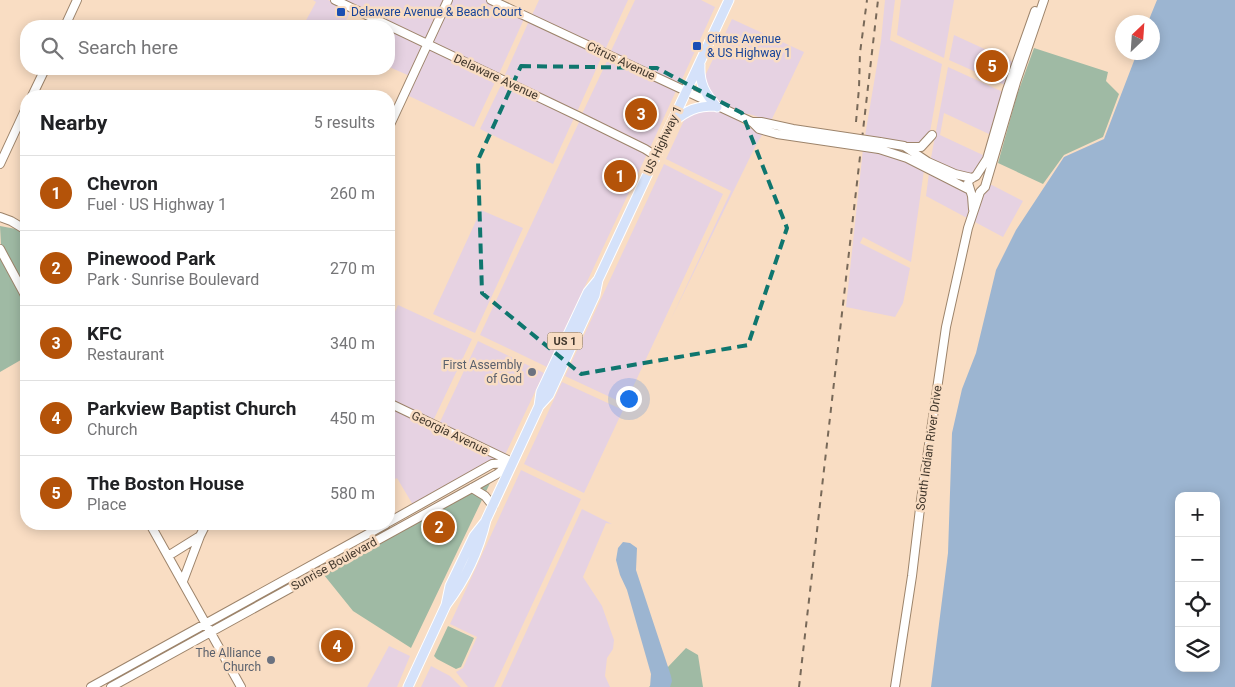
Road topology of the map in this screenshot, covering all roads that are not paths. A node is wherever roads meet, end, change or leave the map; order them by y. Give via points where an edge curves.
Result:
1 (77, 0) edge
2 (335, 0) edge
3 (448, 0) edge
4 (491, 0) edge
5 (728, 0) edge
6 (1039, 0) edge
7 (1044, 0) edge
8 (68, 20) edge
9 (377, 20) edge
10 (395, 28) edge
11 (428, 44) junction
12 (700, 61) junction
13 (42, 75) edge
14 (35, 90) edge
15 (686, 92) junction
16 (716, 106) junction
17 (395, 114) edge
18 (20, 121) edge
19 (671, 124) junction
20 (932, 135) dead end
21 (879, 145) junction
22 (904, 146) junction
23 (656, 156) junction
24 (0, 164) edge
25 (974, 177) junction
26 (983, 189) junction
27 (970, 190) junction
28 (973, 212) junction
29 (0, 217) edge
30 (0, 223) edge
31 (17, 226) junction
32 (20, 227) edge
33 (0, 249) edge
34 (20, 286) edge
35 (395, 406) edge
36 (512, 462) junction
37 (472, 488) junction
38 (492, 506) junction
39 (395, 519) edge
40 (153, 530) edge
41 (203, 530) edge
42 (374, 530) edge
43 (200, 536) junction
44 (168, 556) junction
45 (183, 581) junction
46 (206, 623) junction
47 (210, 632) junction
48 (91, 687) edge
49 (111, 687) edge
50 (242, 687) edge
51 (408, 687) edge
52 (895, 687) edge

1 - 8 main road
2 - 9 main road, Delaware Avenue
3 - 11 main road
4 - 15 main road, Citrus Avenue
5 - 12 main road, US Highway 1 / US 1
6 - 25 main road via 987,159
7 - 26 main road, South Indian River Drive
10 - 11 main road, Delaware Avenue
11 - 17 main road
11 - 23 main road, Delaware Avenue
12 - 15 main road, US Highway 1 / US 1
12 - 16 main road via 702,88
13 - 14 main road
15 - 16 main road, Citrus Avenue
15 - 19 main road, US Highway 1 / US 1
16 - 19 main road via 688,110
16 - 21 main road, Citrus Avenue, bridge via 752,122
18 - 24 main road
19 - 23 main road, US Highway 1 / US 1
20 - 22 main road via 921,147
21 - 22 main road, Citrus Avenue
21 - 27 main road, Citrus Avenue
22 - 25 main road, Citrus Avenue via 955,174
23 - 36 main road, US Highway 1 / US 1 via 598,280 588,292 550,372 539,406
25 - 26 main road via 982,179
25 - 27 main road via 968,183
26 - 27 main road via 975,193
26 - 28 main road, South Indian River Drive
27 - 28 main road, South Indian River Drive
28 - 52 main road, South Indian River Drive via 946,327
29 - 31 main road
30 - 31 main road
31 - 32 main road
33 - 34 main road
35 - 36 main road, Georgia Avenue
36 - 37 main road, Sunrise Boulevard
36 - 38 main road, US Highway 1 / US 1
36 - 39 main road, Sunrise Boulevard via 492,464
37 - 38 main road via 485,496
37 - 47 main road, Sunrise Boulevard
38 - 51 main road, US Highway 1 / US 1 via 482,539 458,589 446,605
40 - 44 main road
41 - 43 main road
42 - 46 main road, Sunrise Boulevard
43 - 44 main road
43 - 45 main road
44 - 45 main road
45 - 46 main road
46 - 47 main road
46 - 48 main road, Sunrise Boulevard
47 - 49 main road, Sunrise Boulevard
47 - 50 main road

